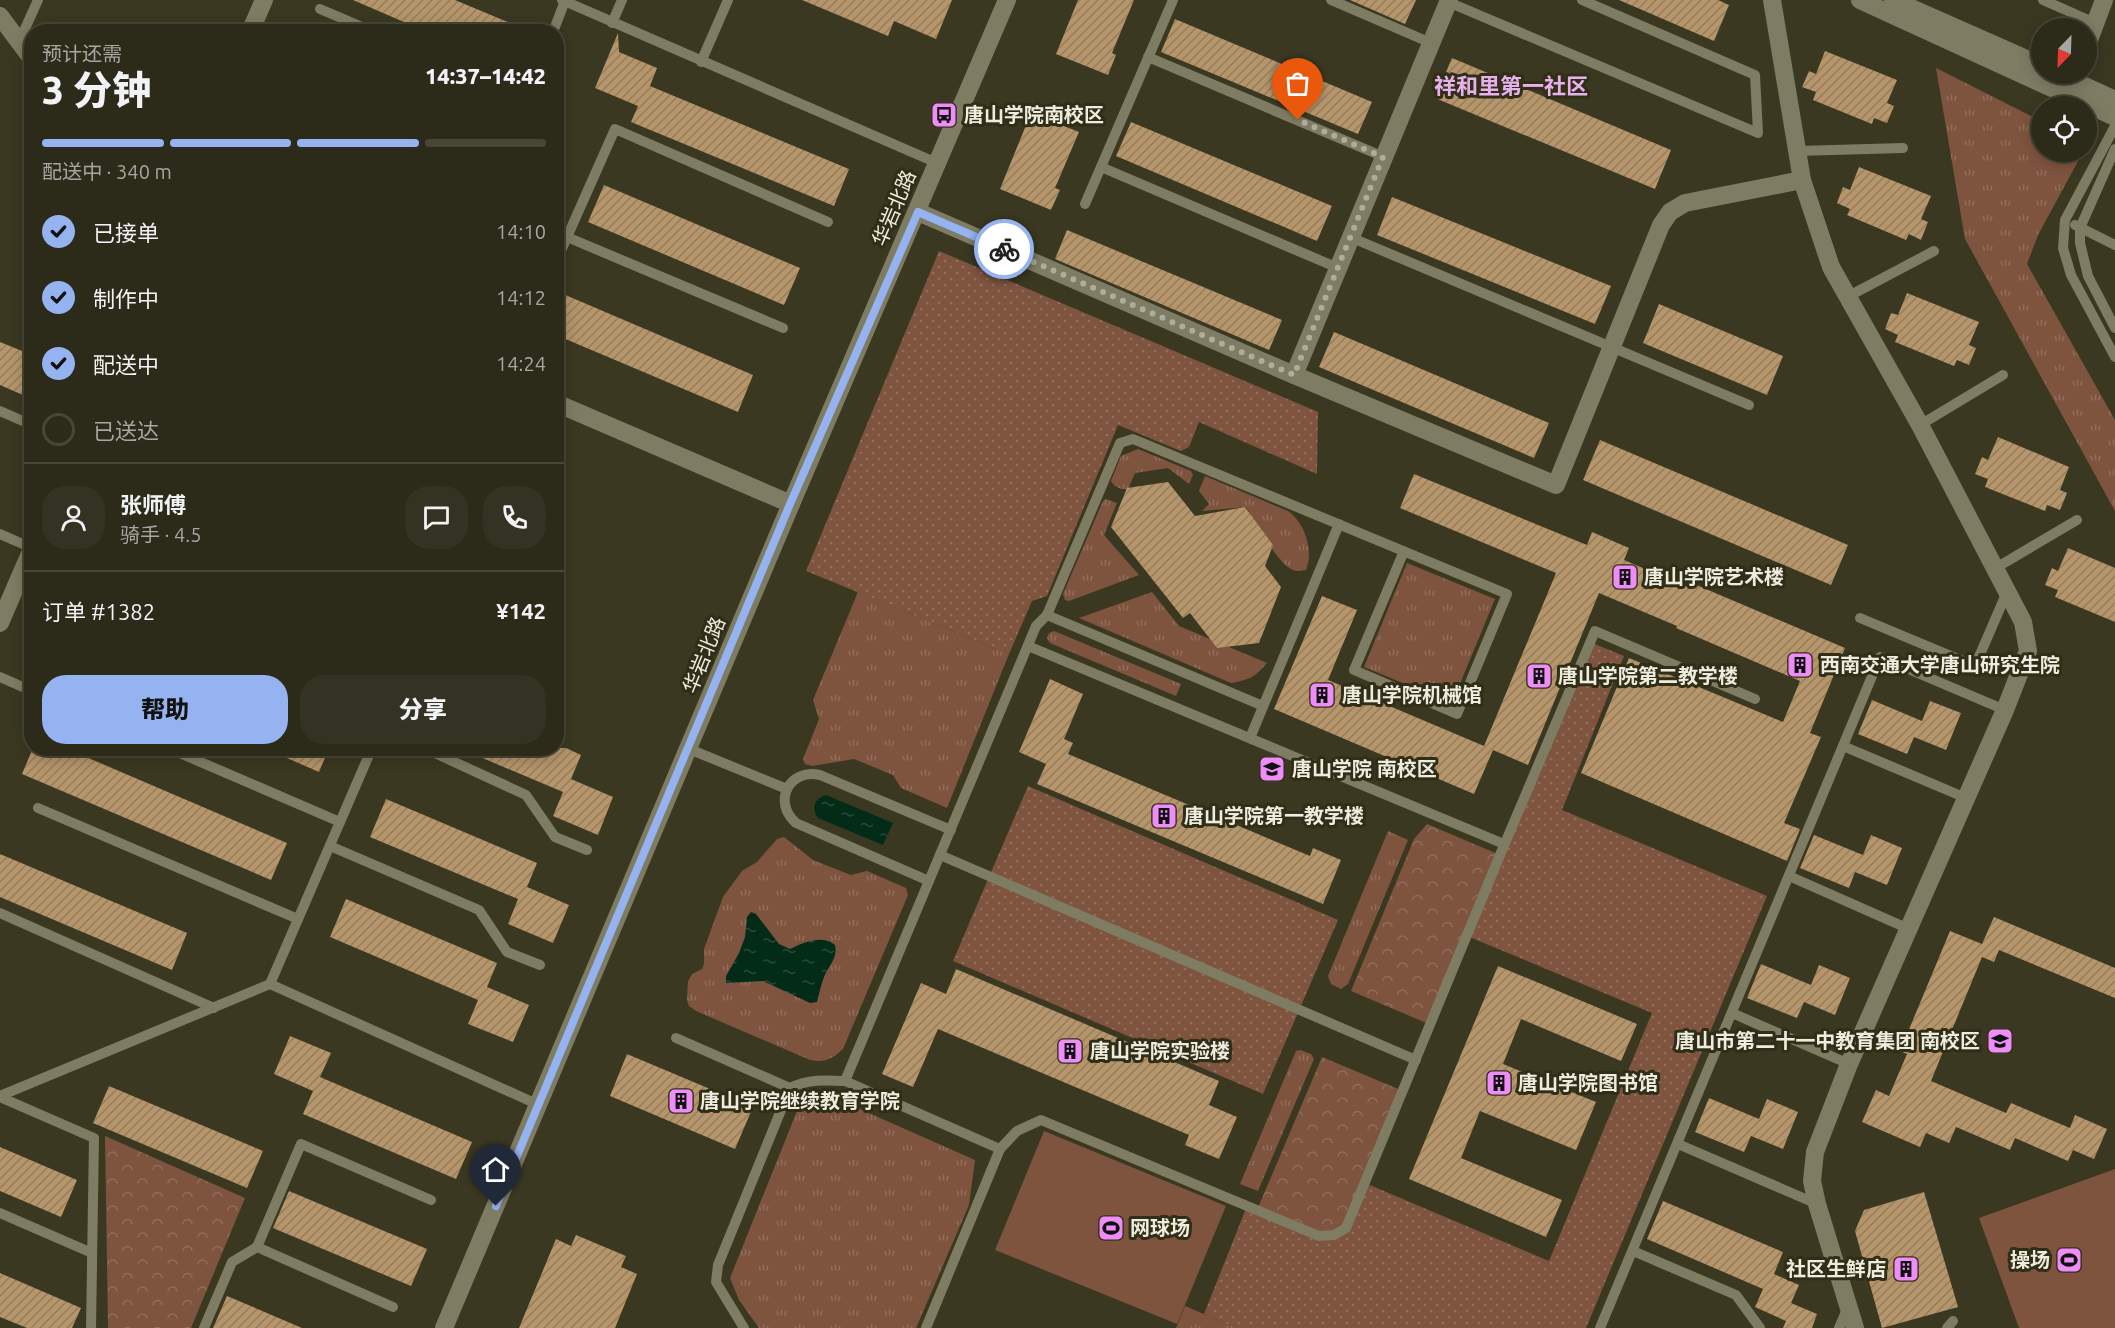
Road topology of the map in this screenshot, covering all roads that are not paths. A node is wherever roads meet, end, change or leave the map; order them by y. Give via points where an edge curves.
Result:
1 (38, 0) edge
2 (264, 0) edge
3 (622, 0) edge
4 (728, 0) edge
5 (1007, 0) edge
6 (1173, 0) edge
7 (1331, 0) edge
8 (1582, 0) edge
9 (1773, 0) edge
10 (1860, 0) edge
11 (1893, 0) edge
12 (2043, 0) edge
13 (2104, 0) edge
14 (563, 1) edge
15 (1448, 1) edge
16 (320, 9) dead end
17 (0, 16) edge
18 (2084, 18) edge
19 (2097, 18) edge
20 (612, 23) junction
21 (27, 24) edge
22 (254, 24) edge
23 (355, 24) edge
24 (556, 24) edge
25 (24, 31) edge
26 (19, 42) junction
27 (1431, 43) junction
28 (24, 49) edge
29 (1148, 57) junction
30 (2031, 61) edge
31 (701, 62) junction
32 (2088, 84) edge
33 (2115, 100) edge
34 (2115, 117) edge
35 (2115, 126) edge
36 (1903, 148) dead end
37 (2115, 149) edge
38 (1798, 151) junction
39 (1383, 157) junction
40 (937, 164) junction
41 (1101, 167) junction
42 (1802, 180) junction
43 (1085, 204) dead end
44 (918, 212) junction
45 (2065, 220) junction
46 (828, 222) dead end
47 (2080, 228) junction
48 (567, 237) junction
49 (1350, 237) junction
50 (564, 244) edge
51 (2115, 245) edge
52 (1934, 251) dead end
53 (1338, 268) junction
54 (1847, 297) junction
55 (783, 328) dead end
56 (2115, 328) edge
57 (1612, 347) junction
58 (2115, 357) edge
59 (1294, 375) junction
60 (2003, 375) dead end
61 (1749, 405) dead end
62 (564, 406) edge
63 (0, 411) edge
64 (24, 421) edge
65 (1920, 425) junction
66 (790, 504) junction
67 (2078, 520) dead end
68 (1339, 524) junction
69 (0, 534) edge
70 (24, 544) edge
71 (1404, 551) junction
72 (24, 567) edge
73 (1995, 569) junction
74 (2007, 591) junction
75 (1047, 615) junction
76 (1860, 618) dead end
77 (0, 623) edge
78 (1028, 646) junction
79 (0, 677) edge
80 (24, 688) edge
81 (1755, 699) dead end
82 (1263, 706) junction
83 (2005, 710) junction
84 (1250, 738) junction
85 (1843, 746) junction
86 (689, 749) junction
87 (199, 756) edge
88 (369, 756) edge
89 (441, 756) edge
90 (787, 789) junction
91 (1966, 798) junction
92 (38, 808) dead end
93 (340, 822) junction
94 (951, 830) junction
95 (1504, 844) junction
96 (330, 846) junction
97 (588, 849) dead end
98 (940, 855) junction
99 (1789, 876) junction
100 (929, 881) junction
101 (0, 913) edge
102 (298, 919) junction
103 (1909, 929) junction
104 (540, 965) dead end
105 (270, 984) junction
106 (214, 1008) junction
107 (1732, 1013) junction
108 (676, 1038) dead end
109 (1416, 1060) junction
110 (1849, 1064) junction
111 (845, 1081) junction
112 (790, 1088) junction
113 (0, 1096) edge
114 (539, 1104) junction
115 (1678, 1144) junction
116 (1000, 1149) junction
117 (431, 1200) dead end
118 (1817, 1204) junction
119 (0, 1213) edge
120 (257, 1247) junction
121 (1634, 1251) junction
122 (92, 1252) junction
123 (393, 1307) dead end
124 (1848, 1307) junction
125 (91, 1328) edge
126 (204, 1328) edge
127 (444, 1328) edge
128 (744, 1328) edge
129 (926, 1328) edge
130 (1600, 1328) edge
131 (1760, 1328) edge
132 (1839, 1328) edge
133 (1855, 1328) edge

1 - 21 lane
2 - 22 street
3 - 20 lane
4 - 31 lane
5 - 40 street, 华岩北路
6 - 29 lane
7 - 27 lane
8 - 15 lane via 1755,75 1758,133
9 - 38 street
10 - 34 street
11 - 30 street
12 - 18 lane
13 - 19 street
14 - 20 lane
14 - 24 lane
15 - 27 street
16 - 23 lane
17 - 26 street
20 - 31 lane
25 - 26 lane
26 - 28 street
27 - 39 street
29 - 39 lane
29 - 41 lane
31 - 40 lane
32 - 33 street
35 - 45 lane
36 - 38 lane
37 - 47 lane
38 - 42 street
39 - 49 street
40 - 44 street, 华岩北路
41 - 43 lane
41 - 53 lane
42 - 54 street via 1831,267
42 - 57 street via 1684,203 1670,212 1661,225
44 - 59 street
44 - 66 street, 华岩北路
45 - 47 lane
45 - 58 lane via 2063,248 2071,275
46 - 48 lane via 615,129
47 - 51 lane
47 - 56 lane via 2079,243 2088,276
48 - 50 lane
48 - 55 lane
49 - 53 street
49 - 57 lane
52 - 54 lane
53 - 59 street
54 - 65 street
57 - 59 street via 1556,485
57 - 61 lane
60 - 65 lane
62 - 66 street
63 - 64 lane
65 - 73 street
66 - 86 street, 华岩北路
67 - 73 lane
68 - 71 lane
68 - 75 lane via 1133,439 1120,443
68 - 82 lane
69 - 70 lane
71 - 71 lane via 1354,670 1457,714 1507,594
72 - 77 street
73 - 74 street
74 - 76 lane via 1975,666
74 - 83 street via 2023,622 2028,651
75 - 78 lane via 1036,626
75 - 82 lane
78 - 84 lane
78 - 94 lane
79 - 80 lane
81 - 95 lane via 1595,631
82 - 84 lane
83 - 85 lane via 1880,657
83 - 91 street
84 - 95 lane
85 - 91 lane
85 - 99 lane
86 - 90 lane
86 - 114 street, 华岩北路
87 - 93 lane
88 - 93 lane
89 - 97 lane via 526,795 555,837
90 - 94 lane via 803,774 820,775
90 - 100 lane via 785,810 796,823
91 - 103 street
92 - 102 lane
93 - 96 lane
94 - 98 lane
95 - 109 lane
96 - 102 lane
96 - 104 lane via 479,910 507,952
98 - 100 lane
98 - 109 lane
99 - 103 lane
99 - 107 lane
100 - 111 lane
101 - 106 lane
102 - 105 lane
103 - 110 street
105 - 106 lane
105 - 114 lane
106 - 113 lane
107 - 110 lane
107 - 115 lane
108 - 112 lane
109 - 116 lane via 1346,1228 1334,1235 1319,1236 1041,1120 1017,1131
110 - 118 street via 1815,1152 1812,1181
111 - 112 lane via 805,1081
111 - 116 lane
112 - 128 lane via 718,1265 716,1282
113 - 122 lane via 94,1138
114 - 127 street, 华岩北路
115 - 118 lane
115 - 121 lane
116 - 129 lane
117 - 120 lane via 301,1144
118 - 124 street
119 - 122 lane
120 - 123 lane
120 - 126 lane via 232,1262
121 - 130 lane
121 - 131 lane via 1736,1295
122 - 125 lane
124 - 132 lane
124 - 133 street

